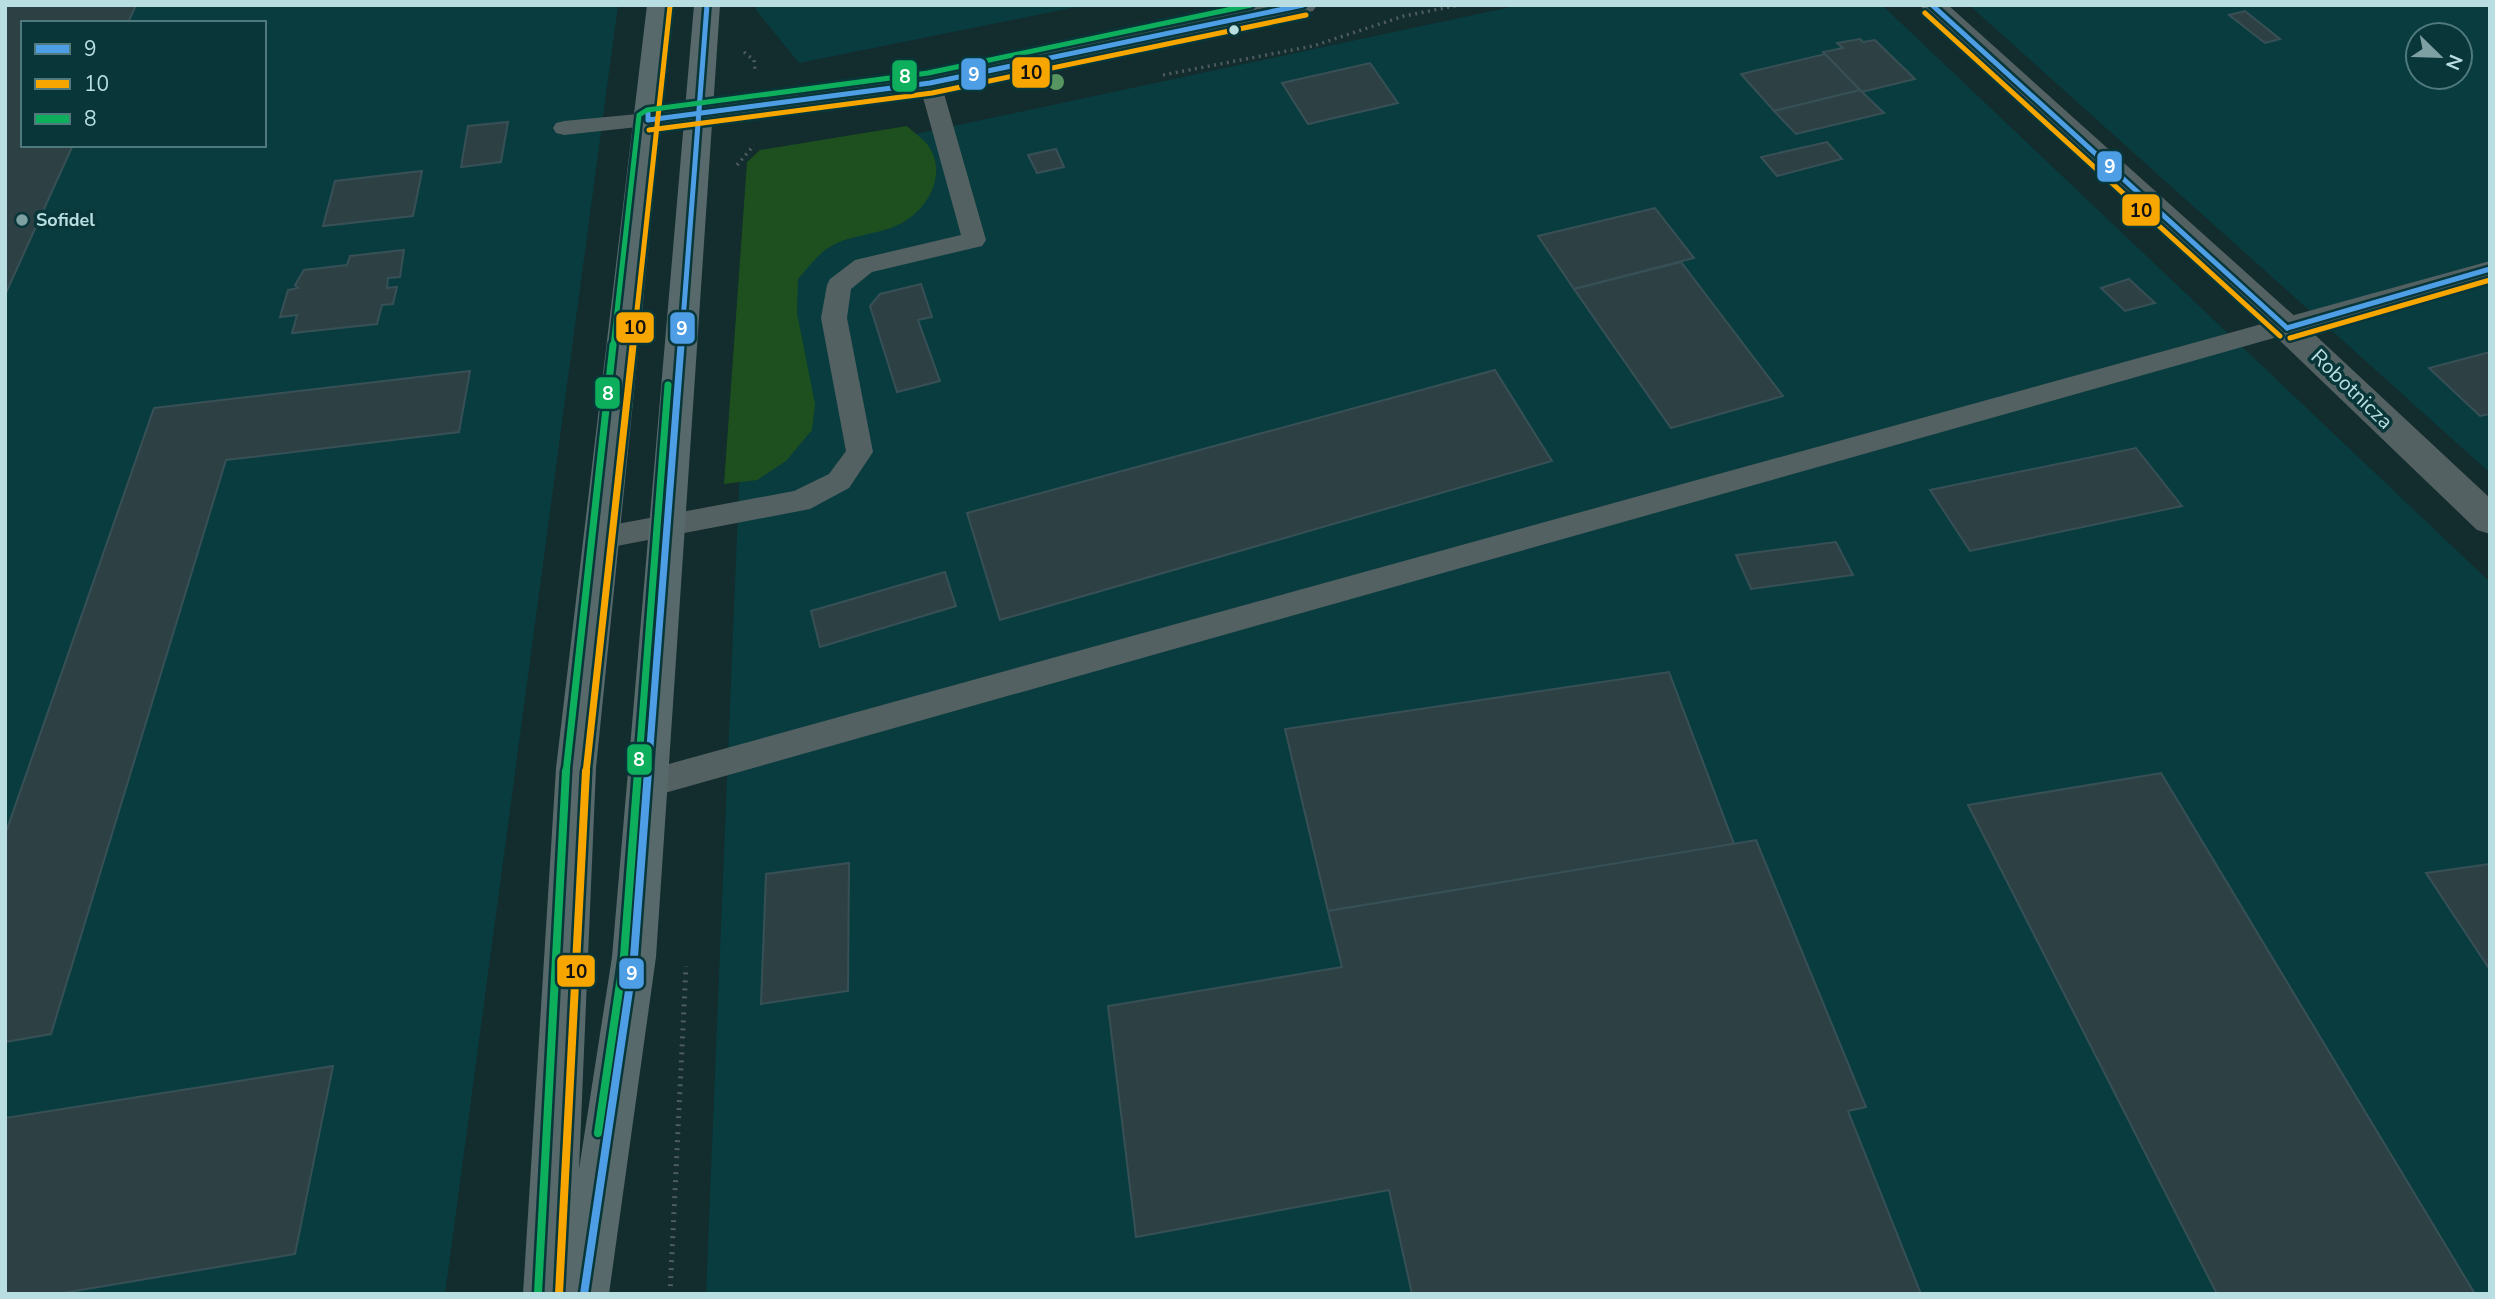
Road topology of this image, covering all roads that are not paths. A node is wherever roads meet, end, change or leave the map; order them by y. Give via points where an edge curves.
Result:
1 (660, 5) edge
2 (707, 5) edge
3 (1304, 5) edge
4 (1932, 5) edge
5 (930, 83) junction
6 (699, 114) junction
7 (648, 120) junction
8 (564, 128) dead end
9 (2490, 269) edge
10 (2287, 328) junction
11 (2490, 520) edge
12 (666, 526) junction
13 (601, 538) junction
14 (646, 784) junction
15 (548, 1294) edge
16 (584, 1294) edge

1 - 7 main road
2 - 6 main road
3 - 5 street
4 - 10 street, Robotnicza
5 - 6 street
5 - 12 lane via 974,240 864,266 839,285 834,318 860,452 839,481 800,501
6 - 7 street
6 - 12 main road
7 - 8 lane
7 - 13 main road
9 - 10 lane
10 - 11 street, Robotnicza
10 - 14 lane
12 - 13 lane
12 - 14 main road
13 - 15 main road via 576,768
14 - 16 main road via 634,957

